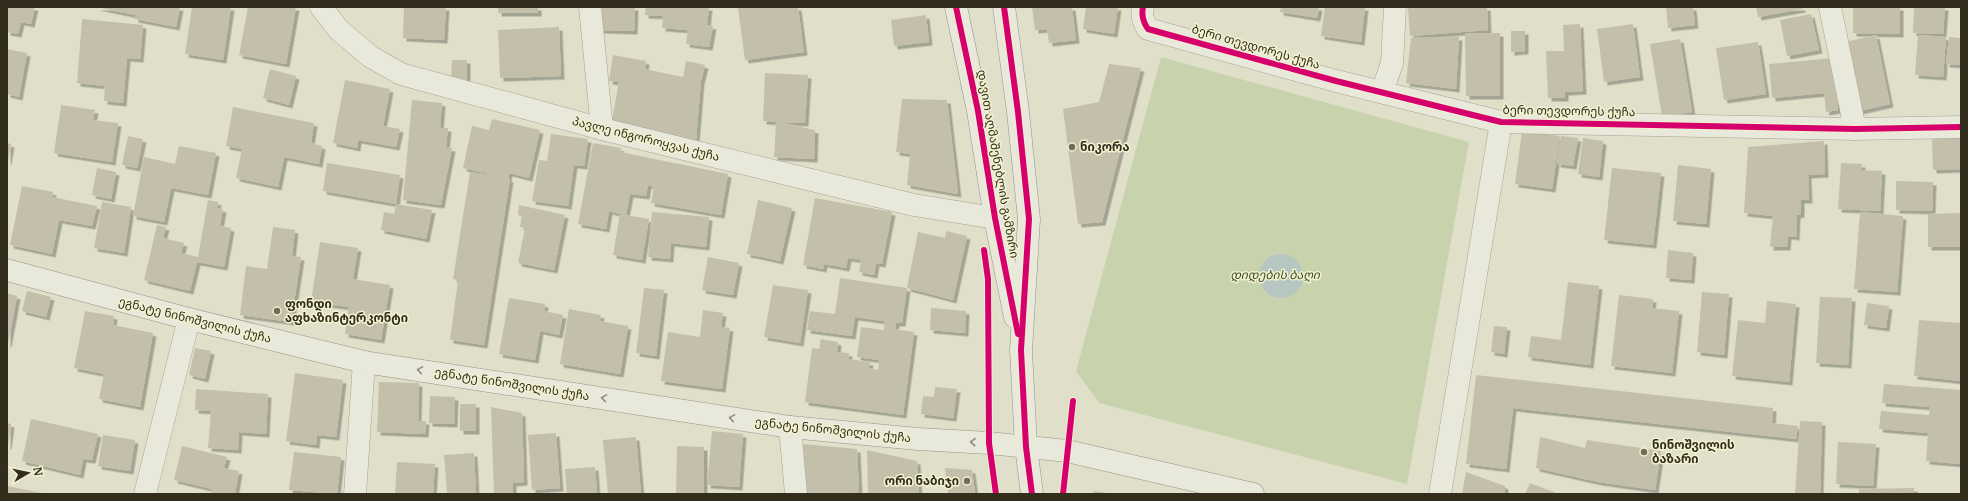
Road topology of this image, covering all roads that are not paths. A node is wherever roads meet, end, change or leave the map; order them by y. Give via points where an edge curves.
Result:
1 (321, 7) edge
2 (590, 7) edge
3 (956, 7) edge
4 (1004, 7) edge
5 (1395, 7) edge
6 (1830, 7) edge
7 (1143, 15) edge
8 (1382, 92) junction
9 (1501, 122) junction
10 (1961, 126) edge
11 (602, 129) junction
12 (1855, 129) junction
13 (995, 218) junction
14 (7, 270) edge
15 (189, 319) junction
16 (1021, 350) junction
17 (364, 362) junction
18 (790, 426) junction
19 (1026, 448) junction
20 (145, 494) edge
21 (355, 494) edge
22 (796, 494) edge
23 (1032, 494) edge
24 (1253, 494) edge
25 (1440, 494) edge

1 - 11 street, პავლე ინგოროყვას ქუჩა via 339,30 371,57 401,74
2 - 11 street
3 - 13 street, დავით აღმაშენებლის გამზირი via 978,111
4 - 16 street, დავით აღმაშენებლის გამზირი via 1029,219
5 - 8 street via 1392,63
6 - 12 street
7 - 8 street, ბერი თევდორეს ქუჩა via 1148,29
8 - 9 street, ბერი თევდორეს ქუჩა
9 - 12 street, ბერი თევდორეს ქუჩა
9 - 25 street
10 - 12 street, ბერი თევდორეს ქუჩა
11 - 13 street, პავლე ინგოროყვას ქუჩა via 914,205
13 - 16 street, დავით აღმაშენებლის გამზირი
14 - 15 street, ეგნატე ნინოშვილის ქუჩა
15 - 17 street, ეგნატე ნინოშვილის ქუჩა
15 - 20 street
16 - 19 street, დავით აღმაშენებლის გამზირი
18 -> 17 street, ეგნატე ნინოშვილის ქუჩა
17 - 21 street
19 -> 18 street, ეგნატე ნინოშვილის ქუჩა
18 - 22 street
19 - 23 street, დავით აღმაშენებლის გამზირი
19 - 24 street, ეგნატე ნინოშვილის ქუჩა via 1067,451

